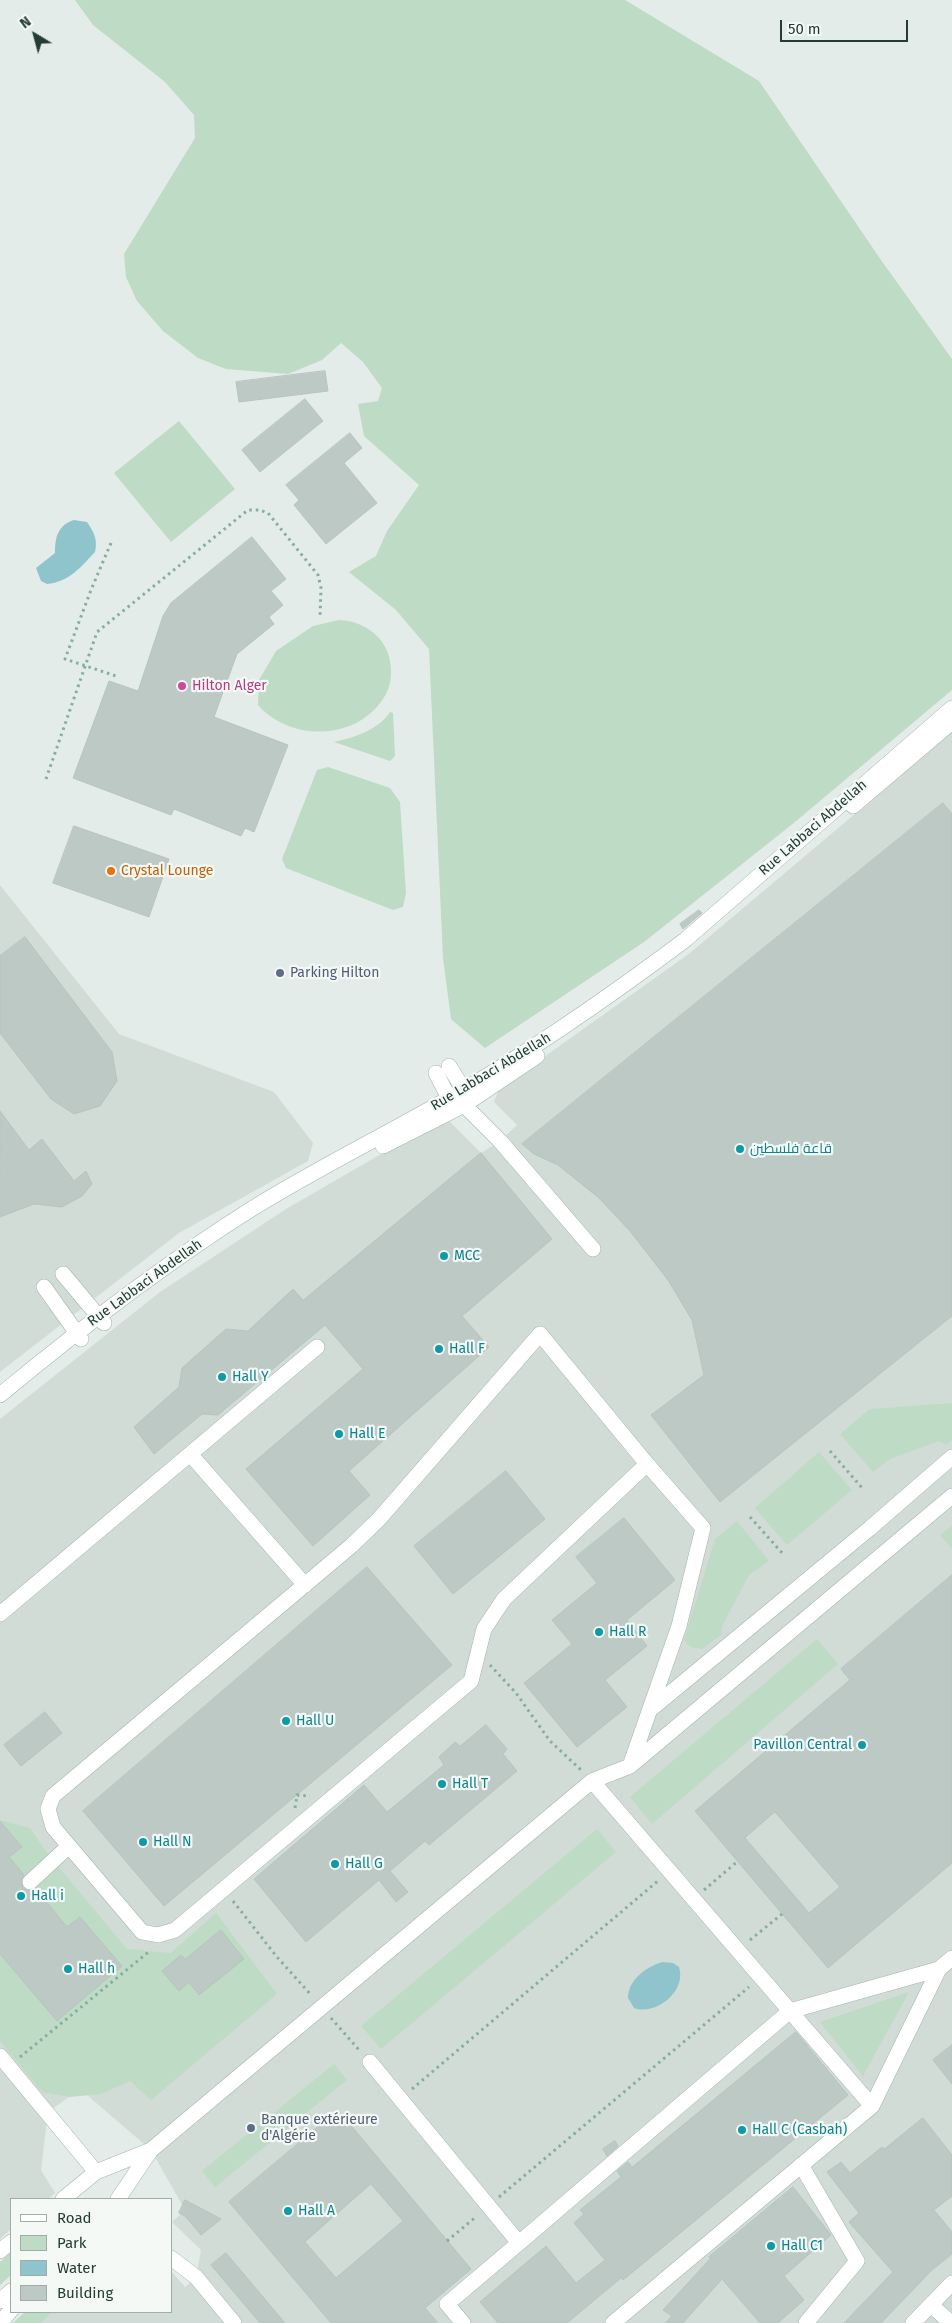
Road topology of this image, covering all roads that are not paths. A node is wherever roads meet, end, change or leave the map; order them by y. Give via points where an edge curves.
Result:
1 (952, 708) edge
2 (952, 722) edge
3 (464, 1097) junction
4 (449, 1098) junction
5 (593, 1249) dead end
6 (63, 1274) dead end
7 (44, 1288) dead end
8 (101, 1320) junction
9 (79, 1336) junction
10 (318, 1347) dead end
11 (0, 1395) edge
12 (0, 1407) edge
13 (190, 1454) junction
14 (952, 1457) edge
15 (647, 1464) junction
16 (952, 1496) edge
17 (305, 1585) junction
18 (0, 1614) edge
19 (650, 1710) junction
20 (630, 1766) junction
21 (592, 1781) junction
22 (69, 1846) junction
23 (30, 1882) dead end
24 (952, 1958) edge
25 (939, 1969) junction
26 (790, 2011) junction
27 (4, 2061) edge
28 (370, 2062) dead end
29 (872, 2106) junction
30 (136, 2162) junction
31 (801, 2166) junction
32 (96, 2172) junction
33 (65, 2198) edge
34 (118, 2198) edge
35 (10, 2243) edge
36 (519, 2243) junction
37 (0, 2251) edge
38 (172, 2259) edge
39 (952, 2283) edge
40 (10, 2292) edge
41 (0, 2301) edge
42 (931, 2305) junction
43 (10, 2311) edge
44 (0, 2323) edge
45 (234, 2323) edge
46 (464, 2323) edge
47 (613, 2323) edge
48 (806, 2323) edge
49 (913, 2323) edge
50 (951, 2323) edge

1 - 3 street, Rue Labbaci Abdellah via 685,940
2 - 3 street, Rue Labbaci Abdellah via 729,913 646,979 562,1040
3 - 4 street, Rue Labbaci Abdellah
3 - 4 street via 442,1069
3 - 5 street
3 - 8 street, Rue Labbaci Abdellah via 259,1215
4 - 8 street, Rue Labbaci Abdellah via 254,1208 191,1249
6 - 8 street
7 - 9 street
8 - 9 street, Rue Labbaci Abdellah
9 - 11 street, Rue Labbaci Abdellah
9 - 12 street, Rue Labbaci Abdellah
10 - 13 street
13 - 17 street
13 - 18 street
14 - 19 street
15 - 17 street via 540,1334 379,1519
15 - 19 street via 703,1528 679,1626
15 - 22 street via 504,1599 484,1629 470,1681 175,1930 158,1935 142,1932
16 - 20 street
17 - 22 street via 53,1796 48,1809 50,1818 53,1827
19 - 20 street
20 - 21 street
21 - 26 street
21 - 30 street
22 - 23 street
24 - 25 street
25 - 26 street
25 - 29 street
26 - 29 street
26 - 36 street
27 - 32 street
28 - 36 street
29 - 31 street
30 - 32 street
30 - 34 street
31 - 47 street
31 - 48 street via 857,2261
32 - 33 street
35 - 37 street
36 - 46 street via 447,2304
38 - 45 street via 196,2278
39 - 42 street
40 - 41 street
42 - 49 street
42 - 50 street
43 - 44 street

